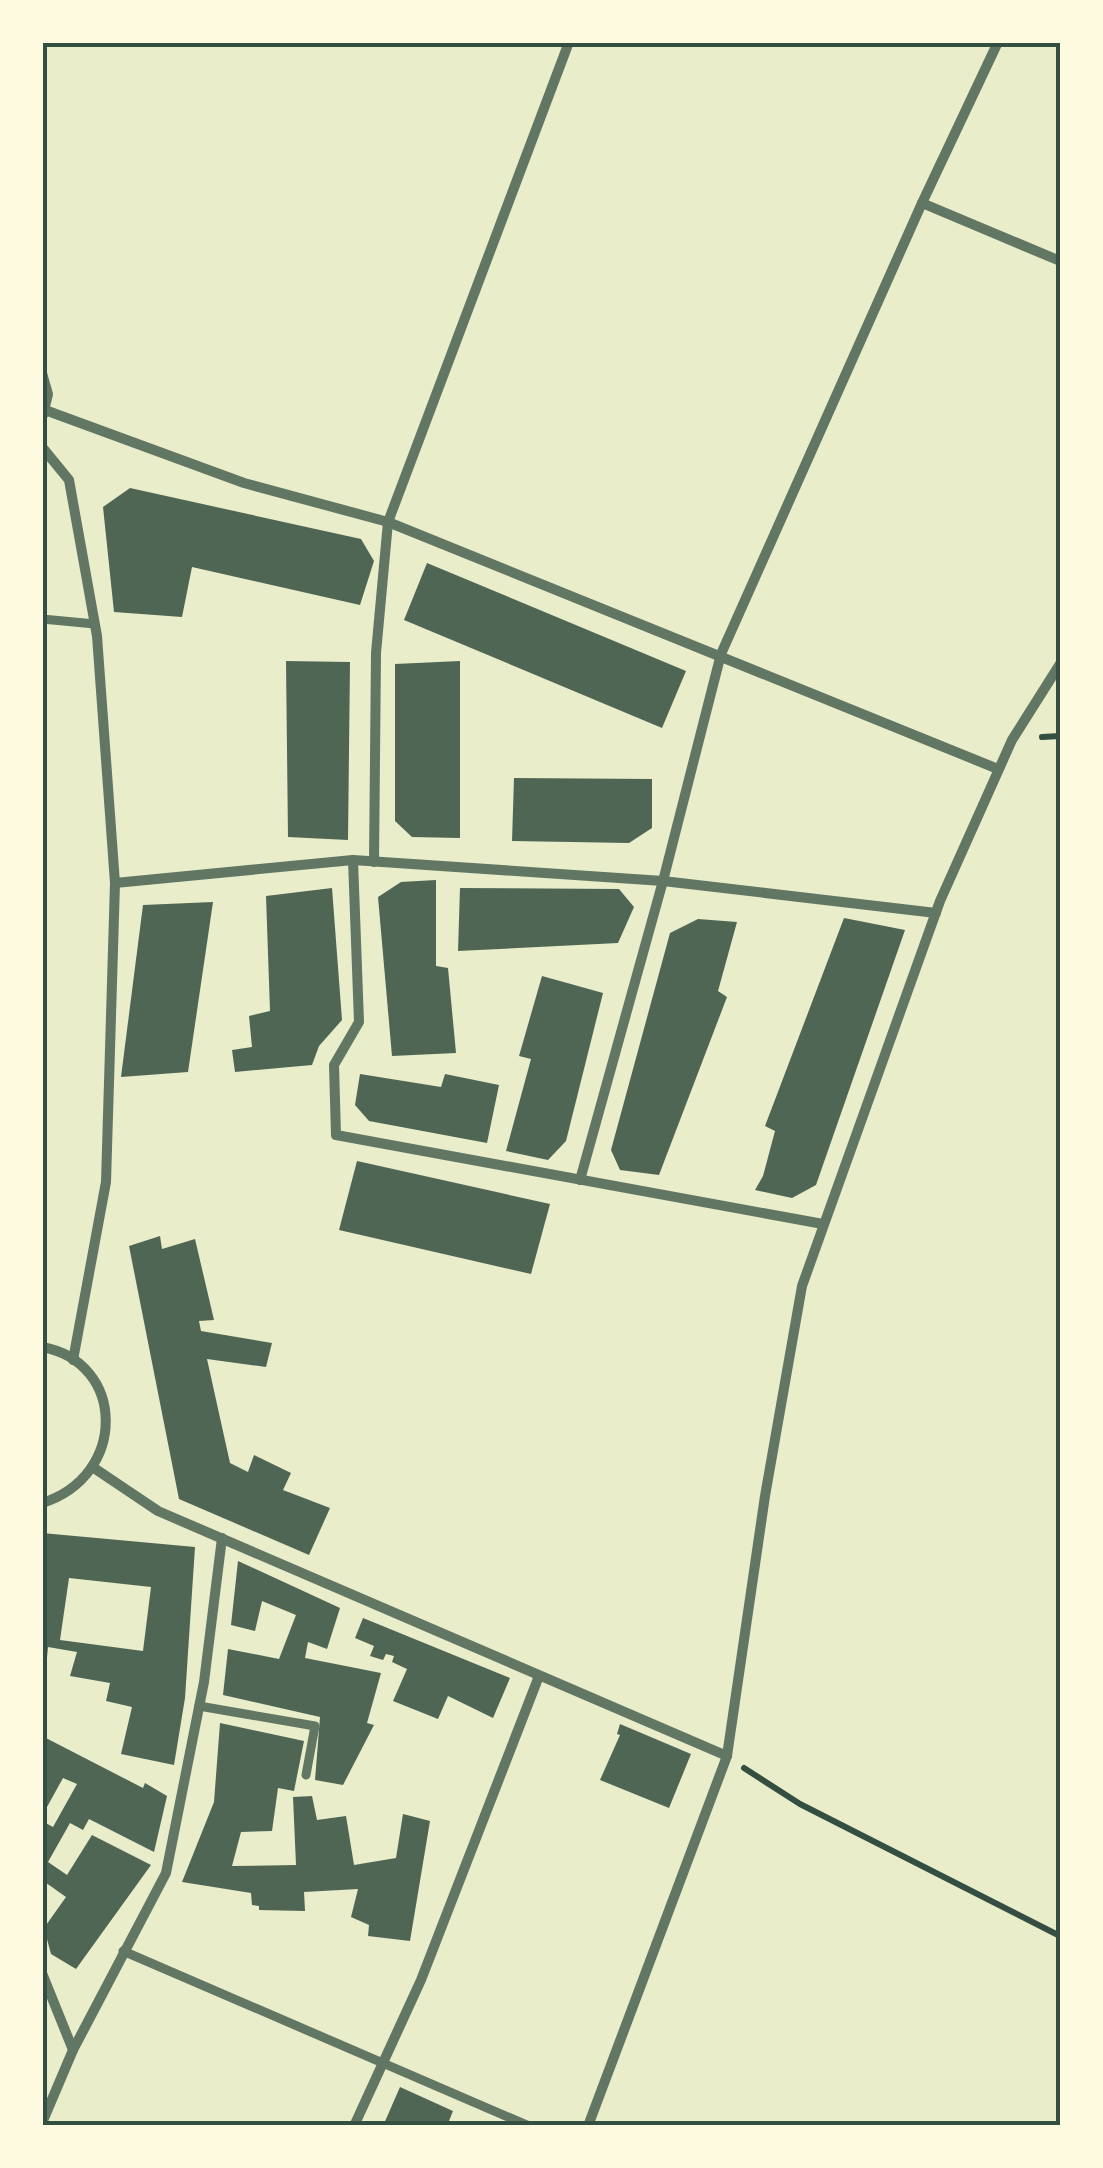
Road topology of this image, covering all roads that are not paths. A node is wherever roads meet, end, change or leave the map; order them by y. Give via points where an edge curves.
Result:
1 (569, 42) edge
2 (998, 42) edge
3 (922, 203) junction
4 (1060, 261) edge
5 (42, 373) edge
6 (44, 413) edge
7 (42, 446) edge
8 (388, 522) junction
9 (42, 619) edge
10 (94, 624) junction
11 (721, 654) junction
12 (1060, 664) edge
13 (998, 769) junction
14 (353, 860) junction
15 (374, 862) junction
16 (663, 881) junction
17 (115, 882) junction
18 (936, 912) junction
19 (580, 1180) junction
20 (824, 1224) junction
21 (42, 1347) edge
22 (74, 1360) junction
23 (94, 1468) junction
24 (42, 1503) edge
25 (222, 1538) junction
26 (539, 1676) junction
27 (199, 1706) junction
28 (727, 1756) junction
29 (306, 1775) dead end
30 (123, 1951) junction
31 (42, 1973) edge
32 (73, 2050) junction
33 (383, 2060) junction
34 (42, 2123) edge
35 (354, 2126) edge
36 (529, 2126) edge
37 (588, 2126) edge

1 - 8 street
2 - 3 street
3 - 4 street
3 - 11 street
5 - 6 street
6 - 8 street via 244,483
7 - 10 street via 69,480
8 - 11 street
8 - 15 street via 376,653
9 - 10 street
10 - 17 street
11 - 13 street
11 - 16 street
12 - 13 street
13 - 18 street
14 - 15 street
14 - 17 street
14 - 19 street via 359,1022 334,1065 336,1135
15 - 16 street
16 - 18 street
16 - 19 street
17 - 22 street via 106,1182
18 - 20 street
19 - 20 street
20 - 28 street via 798,1305
21 - 22 street
22 - 23 street via 102,1398 105,1434
23 - 24 street via 79,1485
23 - 25 street via 158,1510
25 - 26 street
25 - 27 street
26 - 28 street
26 - 33 street
27 - 29 street via 314,1726
27 - 30 street via 166,1873
28 - 37 street
30 - 32 street
30 - 33 street
31 - 32 street
32 - 34 street
33 - 35 street
33 - 36 street

